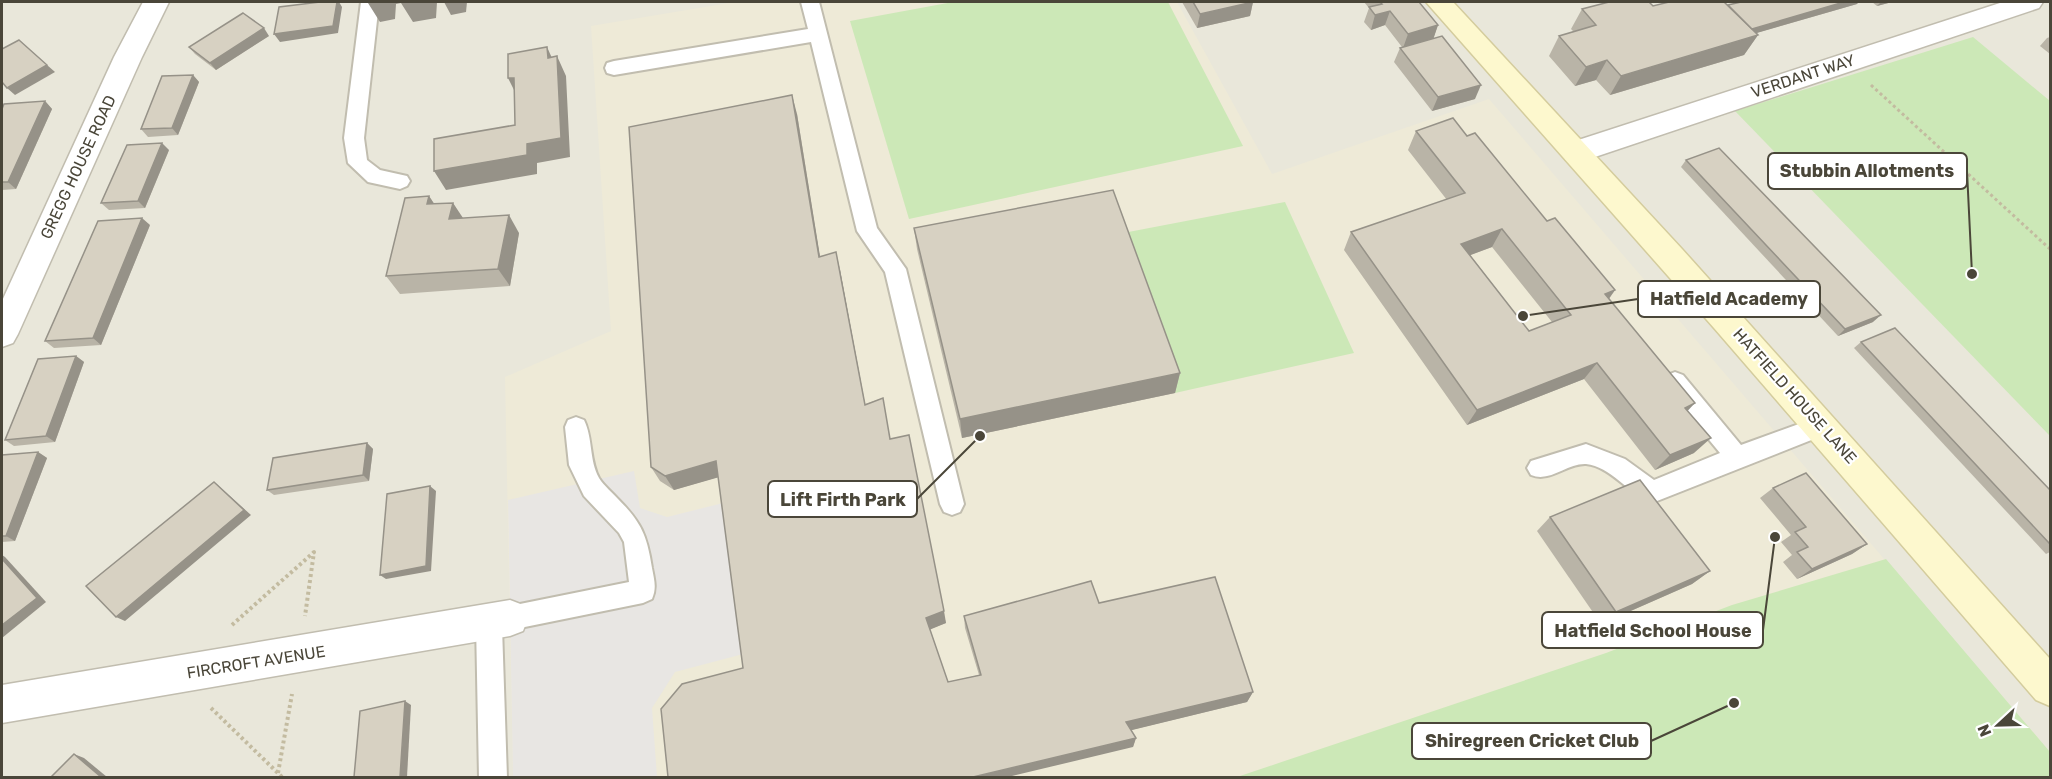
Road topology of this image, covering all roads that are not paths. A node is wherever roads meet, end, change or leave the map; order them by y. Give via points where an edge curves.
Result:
1 (156, 2) edge
2 (370, 2) edge
3 (810, 2) edge
4 (1439, 2) edge
5 (2030, 2) edge
6 (818, 34) junction
7 (614, 68) dead end
8 (1576, 152) junction
9 (400, 181) dead end
10 (10, 297) edge
11 (2, 334) edge
12 (1662, 366) edge
13 (1821, 426) junction
14 (576, 427) dead end
15 (1737, 457) junction
16 (1539, 468) dead end
17 (952, 504) dead end
18 (500, 621) junction
19 (2050, 687) edge
20 (2, 704) edge
21 (493, 777) edge

1 - 10 street, GREGG HOUSE ROAD
2 - 9 lane via 354,138 358,163 375,177
3 - 6 lane
4 - 8 street, HATFIELD HOUSE LANE
5 - 8 street, VERDANT WAY
6 - 7 lane
6 - 17 lane via 867,231 895,269
8 - 13 street, HATFIELD HOUSE LANE
10 - 11 street, GREGG HOUSE ROAD
12 - 15 lane
13 - 15 lane
13 - 19 street, HATFIELD HOUSE LANE
14 - 18 lane via 581,465 592,488 628,525 636,541 643,591
15 - 16 lane via 1652,492 1617,466 1586,454
18 - 20 street, FIRCROFT AVENUE
18 - 21 lane

